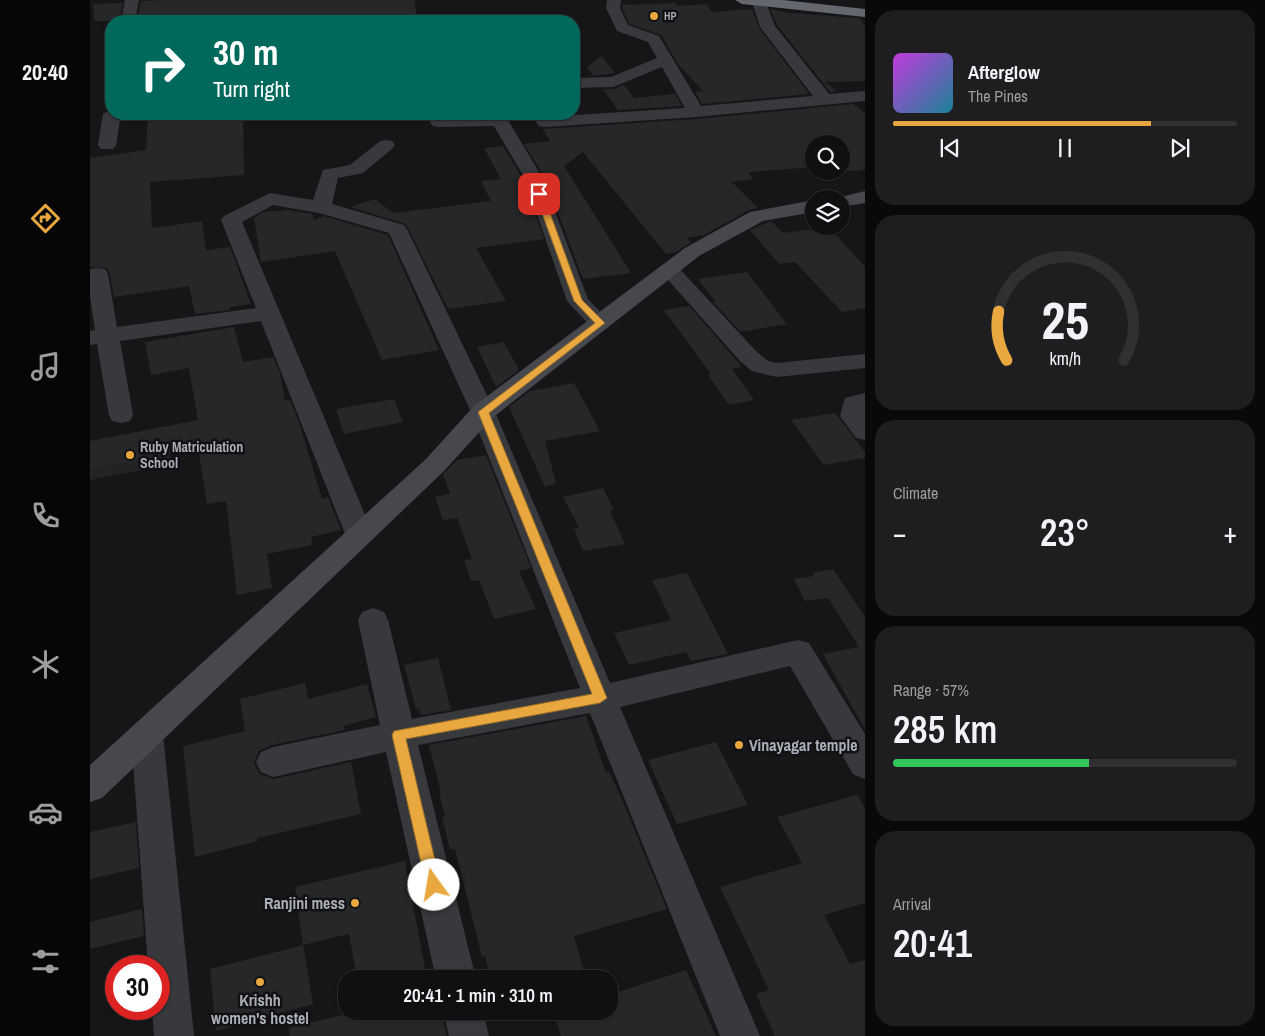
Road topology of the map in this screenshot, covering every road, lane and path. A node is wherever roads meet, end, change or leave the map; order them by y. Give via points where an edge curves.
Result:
1 (132, 0) edge
2 (614, 0) edge
3 (805, 0) edge
4 (748, 1) edge
5 (865, 6) edge
6 (865, 13) edge
7 (129, 15) edge
8 (666, 60) junction
9 (580, 85) edge
10 (865, 96) edge
11 (825, 100) junction
12 (580, 108) edge
13 (696, 112) junction
14 (580, 119) edge
15 (583, 119) junction
16 (111, 120) edge
17 (570, 120) edge
18 (439, 122) dead end
19 (545, 122) dead end
20 (107, 145) dead end
21 (386, 145) dead end
22 (865, 197) edge
23 (850, 200) edge
24 (321, 207) junction
25 (805, 208) edge
26 (669, 270) junction
27 (97, 274) dead end
28 (269, 313) junction
29 (600, 323) junction
30 (99, 337) edge
31 (865, 361) edge
32 (865, 401) edge
33 (483, 412) junction
34 (120, 415) dead end
35 (865, 432) edge
36 (360, 534) junction
37 (373, 620) dead end
38 (600, 698) junction
39 (147, 734) junction
40 (398, 735) junction
41 (273, 762) dead end
42 (865, 764) edge
43 (90, 787) edge
44 (454, 970) edge
45 (466, 1020) edge
46 (174, 1036) edge
47 (469, 1036) edge
48 (740, 1036) edge

1 - 7 street
2 - 8 street via 613,8 622,28 654,39
3 - 5 highway
4 - 6 highway
4 - 11 street
8 - 9 street via 614,82
8 - 13 street
10 - 11 street
11 - 13 street
12 - 15 street
13 - 15 street
14 - 15 street
16 - 20 street
17 - 19 street
18 - 29 street via 500,121 533,177 578,301
21 - 24 street via 356,169 330,174
22 - 23 street
24 - 28 street via 270,199 231,220
24 - 33 street via 398,229
25 - 26 street via 757,216 692,252
26 - 29 street
26 - 31 street via 760,366 790,370
27 - 30 street
28 - 30 street
28 - 36 street
29 - 33 street
30 - 34 street
32 - 35 street via 854,404 852,416
33 - 36 street via 435,465
33 - 38 street
36 - 39 street
37 - 40 street
38 - 40 street
38 - 42 street via 798,652
38 - 48 street
39 - 43 street
39 - 46 street
40 - 41 street
40 - 44 street
45 - 47 street

